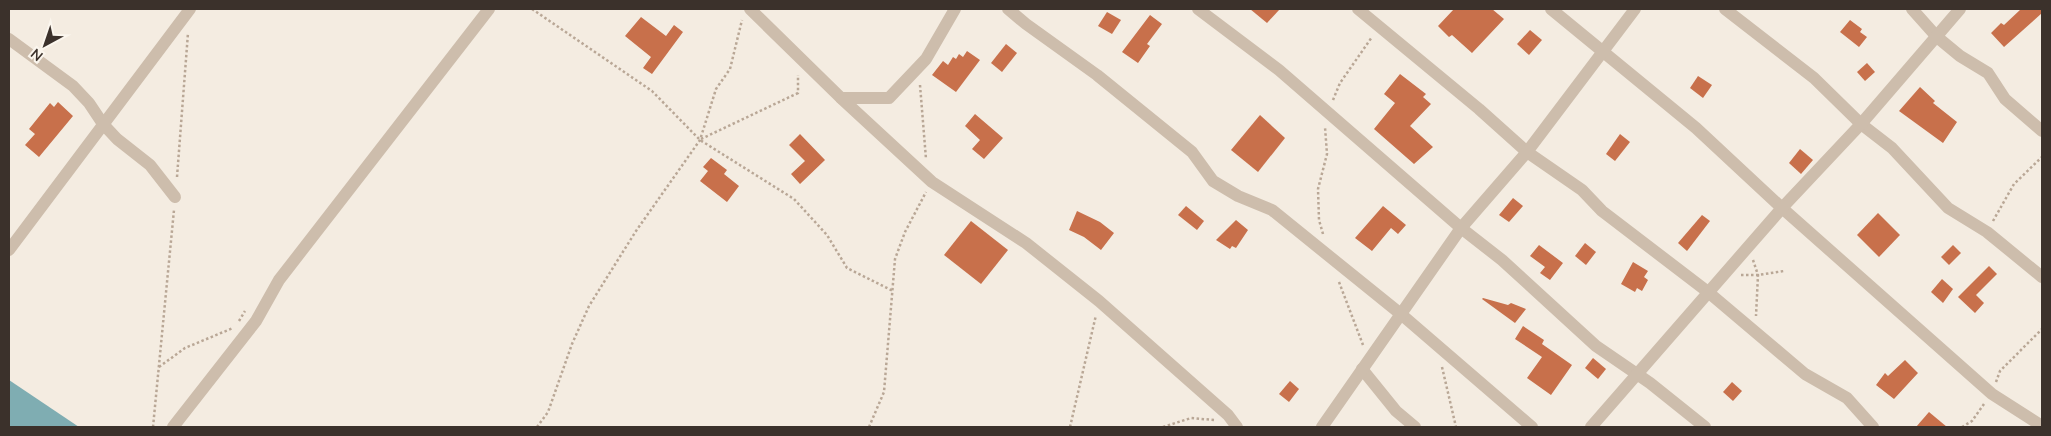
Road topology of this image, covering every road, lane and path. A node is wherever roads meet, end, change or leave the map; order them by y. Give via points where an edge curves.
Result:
1 (190, 9) edge
2 (489, 9) edge
3 (532, 9) edge
4 (955, 9) edge
5 (1008, 9) edge
6 (1198, 9) edge
7 (1358, 9) edge
8 (1551, 9) edge
9 (1635, 9) edge
10 (1725, 9) edge
11 (1912, 9) edge
12 (1960, 9) edge
13 (746, 13) edge
14 (1380, 27) junction
15 (1937, 37) junction
16 (9, 39) edge
17 (1603, 52) junction
18 (798, 56) junction
19 (926, 59) junction
20 (841, 98) junction
21 (1328, 112) junction
22 (103, 124) junction
23 (1861, 124) junction
24 (2042, 131) edge
25 (700, 140) junction
26 (1527, 152) junction
27 (2042, 157) edge
28 (932, 182) junction
29 (176, 197) junction
30 (1782, 208) junction
31 (1460, 228) junction
32 (1987, 232) junction
33 (1748, 246) junction
34 (9, 250) edge
35 (1330, 257) junction
36 (1784, 270) dead end
37 (1724, 274) junction
38 (1758, 275) junction
39 (2042, 277) edge
40 (893, 291) junction
41 (1708, 292) junction
42 (1099, 301) junction
43 (1402, 314) junction
44 (256, 321) junction
45 (2042, 329) edge
46 (1755, 332) junction
47 (1438, 346) junction
48 (159, 367) junction
49 (1362, 369) junction
50 (1637, 375) junction
51 (1992, 394) junction
52 (1235, 424) edge
53 (2042, 426) edge
54 (153, 427) edge
55 (173, 427) edge
56 (537, 427) edge
57 (869, 427) edge
58 (1070, 427) edge
59 (1163, 427) edge
60 (1322, 427) edge
61 (1415, 427) edge
62 (1456, 427) edge
63 (1532, 427) edge
64 (1591, 427) edge
65 (1705, 427) edge
66 (1872, 427) edge
67 (1962, 427) edge

1 - 22 street
1 - 29 path
2 - 44 street via 279,280
3 - 25 path via 652,91
4 - 19 street
5 - 35 street via 1097,75 1192,152 1213,181 1272,210
6 - 21 street
7 - 14 street
8 - 17 street
9 - 17 street
10 - 23 street via 1814,78
11 - 15 street
12 - 15 street
13 - 18 street
13 - 25 path via 730,69 716,89
14 - 21 path via 1340,83
14 - 26 street
15 - 23 street
15 - 24 street via 1988,73 2005,99
16 - 22 street via 73,86
17 - 26 street
17 - 30 street via 1696,128
18 - 20 street
18 - 25 path via 798,93
19 - 20 street via 889,98
19 - 28 path via 919,77 924,148
20 - 28 street
21 - 31 street
21 - 35 path via 1324,131 1327,154 1318,189 1319,220
22 - 29 street via 150,165
22 - 34 street
23 - 30 street
23 - 32 street via 1892,148 1948,208
25 - 40 path via 794,199 828,235 847,268
25 - 56 path via 636,231 589,306 548,412
26 - 31 street
26 - 41 street via 1582,190 1616,222
27 - 32 path via 2014,184
28 - 40 path via 905,232 895,259
28 - 42 street via 1026,243
29 - 48 path
30 - 33 street
30 - 51 street
31 - 43 street
31 - 50 street via 1502,260 1596,346
32 - 39 street
33 - 37 street
33 - 38 path
35 - 43 street
35 - 49 path via 1363,346
36 - 38 path
37 - 38 path
37 - 41 street
38 - 46 path
40 - 57 path via 884,392
41 - 46 street
41 - 50 street
42 - 52 street
42 - 58 path
43 - 47 street
43 - 49 street
44 - 48 path via 205,338 184,348
44 - 55 street
45 - 51 path via 2000,371
46 - 66 street via 1805,374 1847,398
47 - 62 path
47 - 63 street
48 - 54 path
49 - 60 street
49 - 61 street via 1396,411
50 - 64 street
50 - 65 street
51 - 53 street
51 - 67 path via 1972,421
52 - 59 path via 1191,418

